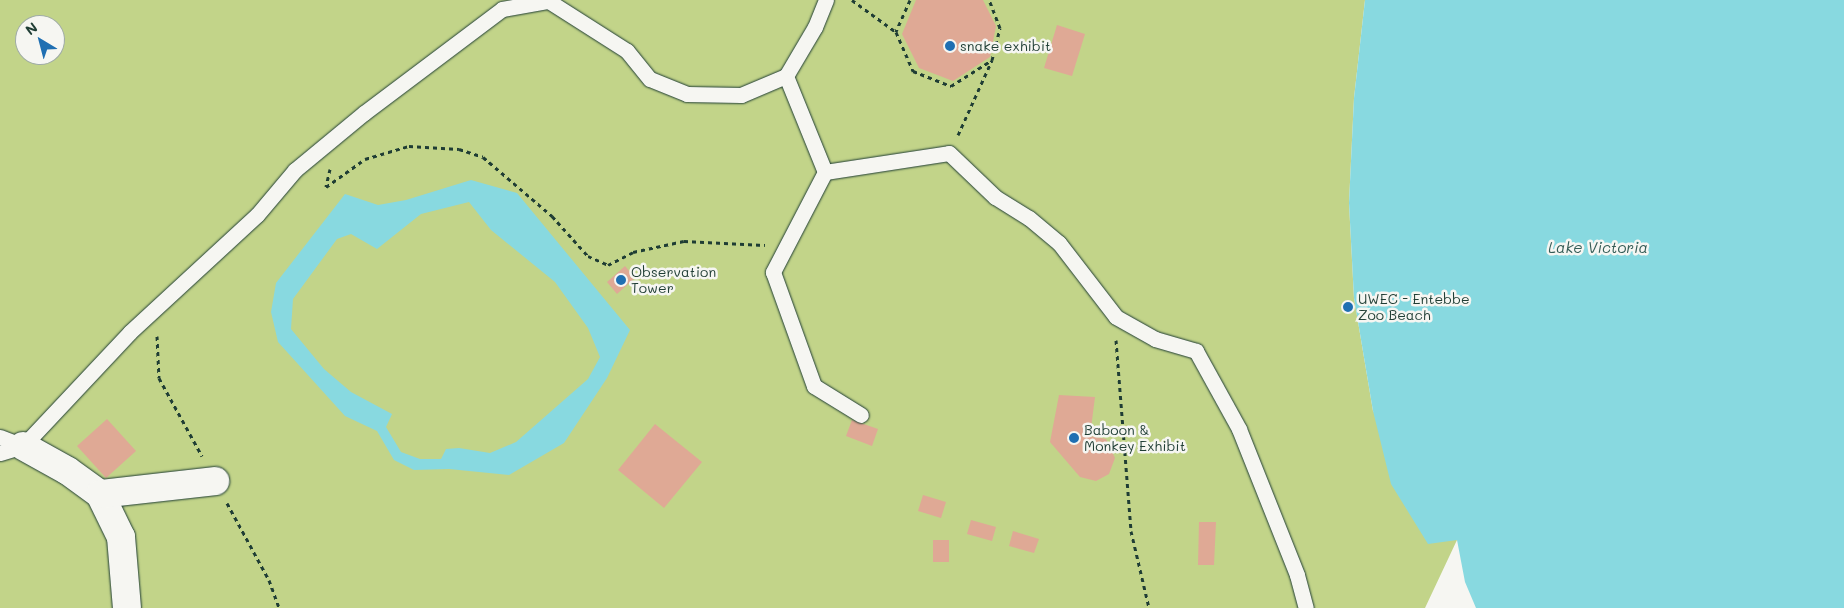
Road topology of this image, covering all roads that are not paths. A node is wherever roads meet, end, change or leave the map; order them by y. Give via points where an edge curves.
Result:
1 (826, 0) edge
2 (548, 1) edge
3 (786, 76) junction
4 (825, 172) junction
5 (861, 415) dead end
6 (8, 445) edge
7 (215, 481) dead end
8 (100, 494) junction
9 (127, 608) edge
10 (1306, 608) edge

1 - 3 lane via 815,27
2 - 3 lane via 627,51 650,79 687,94 741,95
2 - 6 lane via 502,9 295,170 257,215
3 - 4 lane
4 - 5 lane via 773,272 814,386
4 - 10 lane via 949,153 994,197 1029,218 1059,243 1116,317 1155,339 1196,351 1239,429 1297,575
6 - 8 street via 68,471
7 - 8 street
8 - 9 street via 121,537

